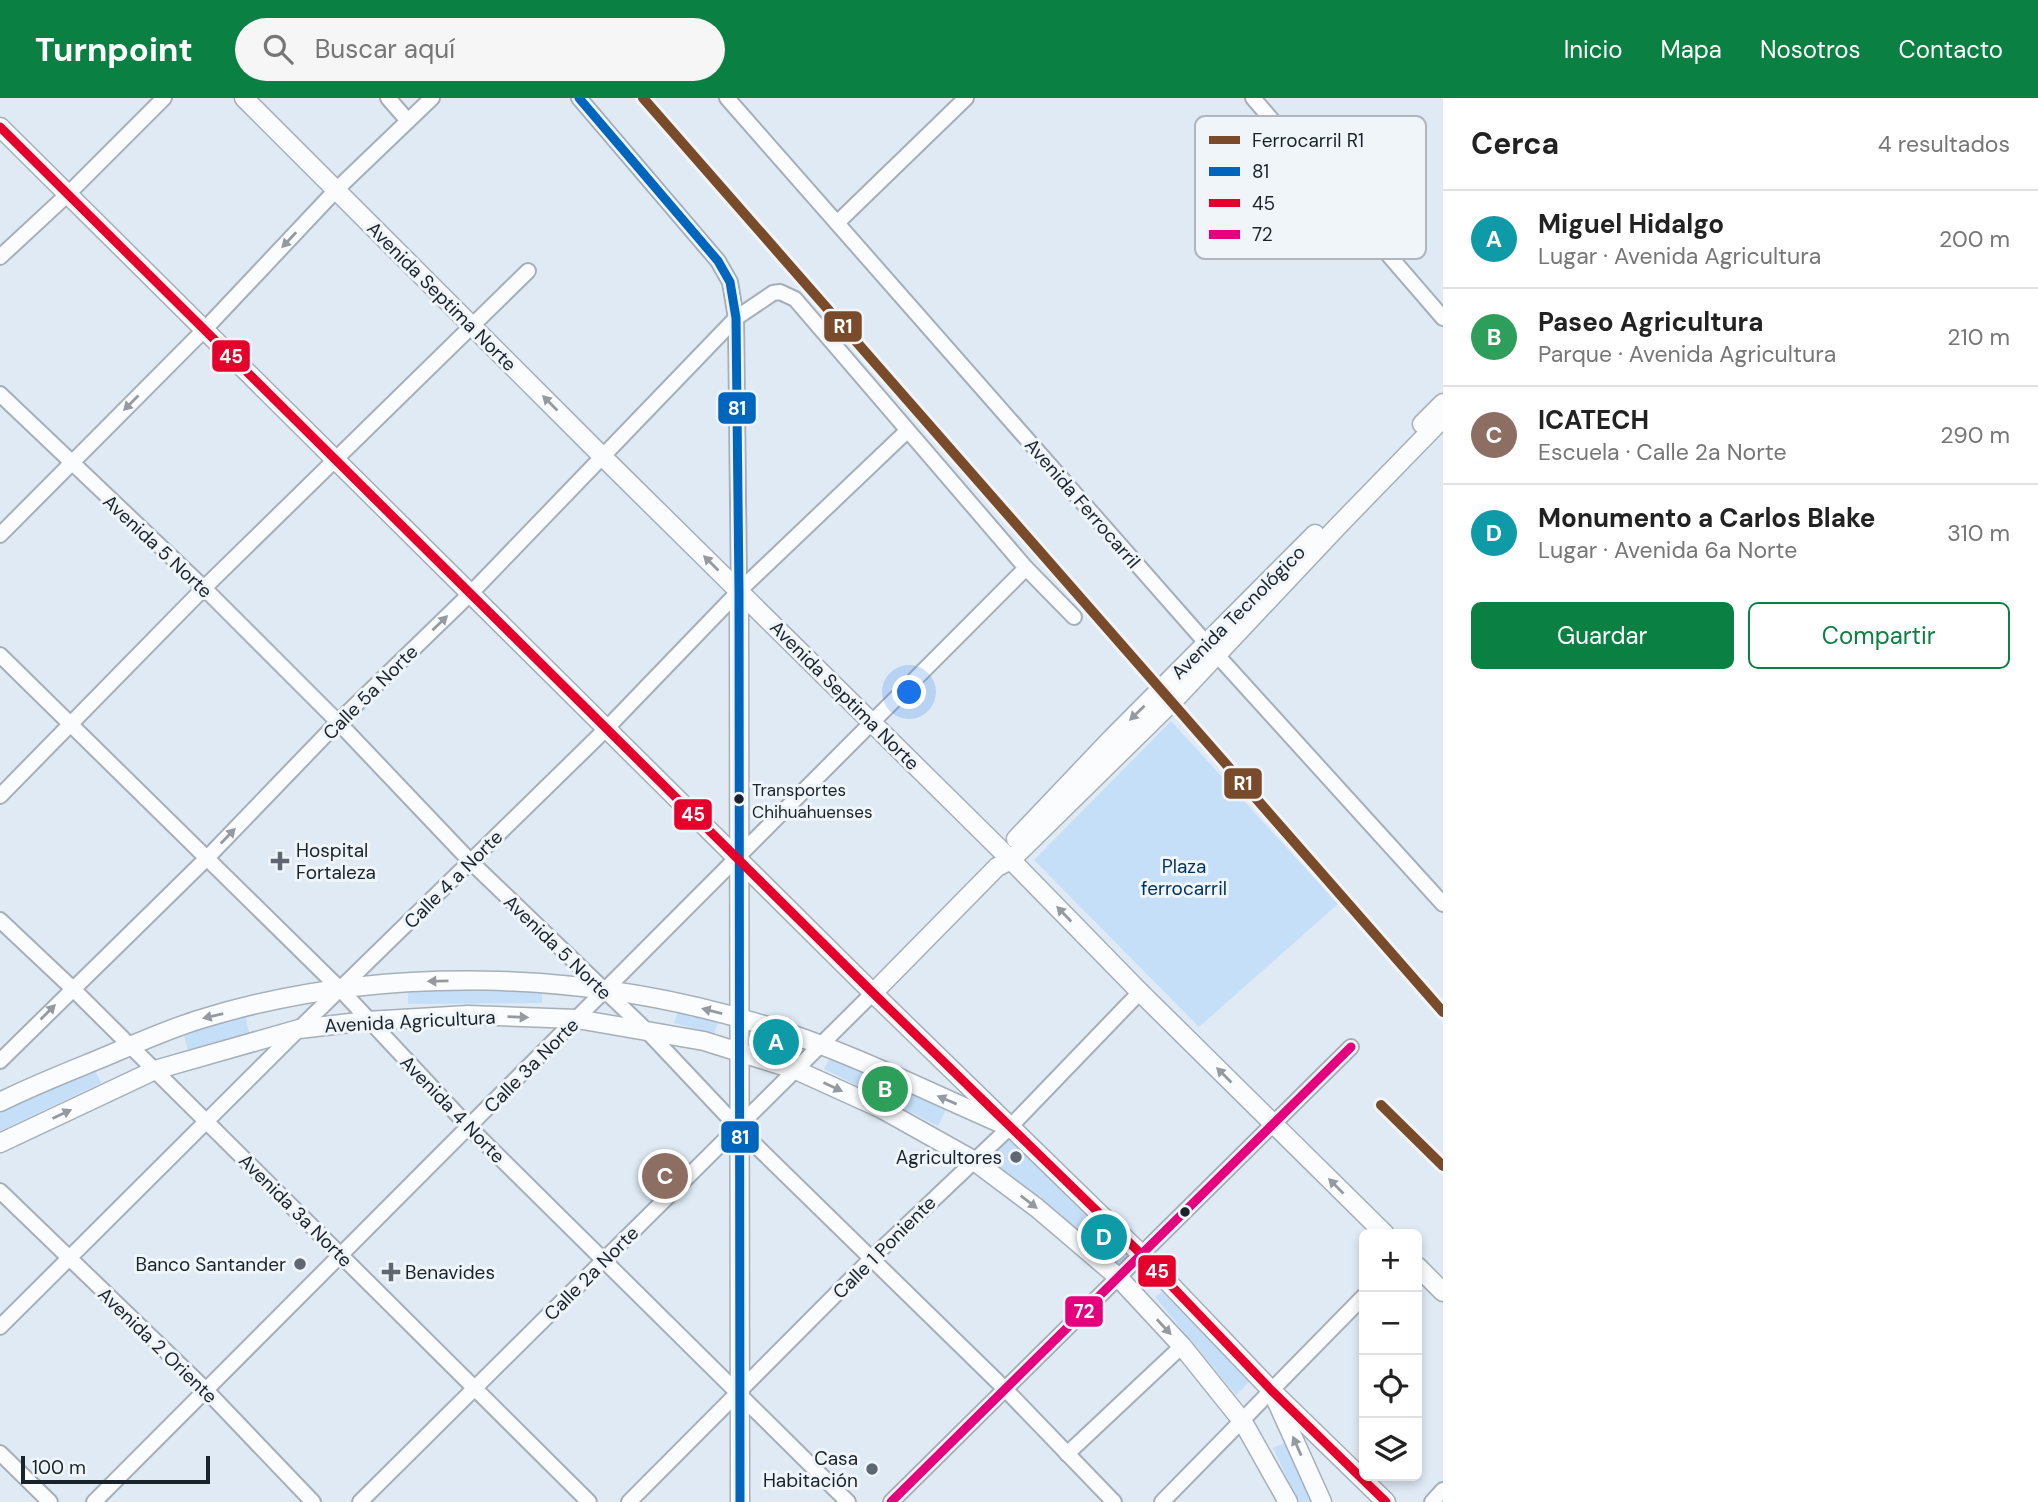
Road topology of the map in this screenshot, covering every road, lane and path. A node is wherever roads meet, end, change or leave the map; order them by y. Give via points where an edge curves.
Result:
1 (164, 98) edge
2 (244, 98) edge
3 (388, 98) edge
4 (432, 98) edge
5 (579, 98) edge
6 (727, 98) edge
7 (966, 98) edge
8 (1254, 98) edge
9 (1269, 116) edge
10 (408, 121) junction
11 (0, 127) edge
12 (336, 190) junction
13 (68, 194) junction
14 (837, 223) junction
15 (0, 257) edge
16 (1392, 259) edge
17 (528, 271) dead end
18 (736, 318) junction
19 (1443, 318) edge
20 (472, 326) junction
21 (205, 329) junction
22 (0, 394) edge
23 (1443, 403) edge
24 (1443, 418) edge
25 (907, 431) junction
26 (602, 456) junction
27 (336, 460) junction
28 (71, 463) junction
29 (0, 535) edge
30 (1026, 568) junction
31 (204, 588) junction
32 (739, 591) junction
33 (472, 592) junction
34 (1074, 617) dead end
35 (1212, 650) junction
36 (0, 655) edge
37 (70, 722) junction
38 (338, 722) junction
39 (873, 722) junction
40 (607, 728) junction
41 (0, 796) edge
42 (739, 858) junction
43 (206, 859) junction
44 (1005, 859) junction
45 (471, 862) junction
46 (1443, 904) edge
47 (0, 920) edge
48 (72, 988) junction
49 (341, 990) junction
50 (604, 991) junction
51 (1140, 992) junction
52 (873, 993) junction
53 (739, 1018) junction
54 (577, 1019) junction
55 (367, 1021) junction
56 (299, 1029) junction
57 (646, 1030) junction
58 (129, 1044) junction
59 (821, 1045) junction
60 (1351, 1047) dead end
61 (739, 1051) junction
62 (0, 1061) edge
63 (155, 1070) junction
64 (796, 1070) junction
65 (0, 1102) edge
66 (206, 1121) junction
67 (1272, 1123) junction
68 (469, 1127) junction
69 (1010, 1127) junction
70 (739, 1128) junction
71 (0, 1143) edge
72 (973, 1160) junction
73 (0, 1191) edge
74 (1380, 1229) edge
75 (340, 1254) junction
76 (1141, 1254) junction
77 (69, 1258) junction
78 (872, 1258) junction
79 (604, 1260) junction
80 (1422, 1271) edge
81 (1118, 1277) junction
82 (1443, 1292) edge
83 (1359, 1301) edge
84 (0, 1327) edge
85 (1182, 1346) junction
86 (475, 1388) junction
87 (205, 1389) junction
88 (1005, 1389) junction
89 (1272, 1391) junction
90 (739, 1392) junction
91 (1243, 1422) junction
92 (0, 1452) edge
93 (1067, 1454) junction
94 (1443, 1490) edge
95 (50, 1502) edge
96 (94, 1502) edge
97 (313, 1502) edge
98 (360, 1502) edge
99 (589, 1502) edge
100 (629, 1502) edge
101 (740, 1502) edge
102 (848, 1502) edge
103 (891, 1502) edge
104 (1114, 1502) edge
105 (1162, 1502) edge
106 (1288, 1502) edge
107 (1322, 1502) edge
108 (1386, 1502) edge
109 (1432, 1502) edge

1 - 13 street
2 - 12 main road, Avenida Septima Norte
3 - 10 street
4 - 10 street
5 - 18 street via 718,261 730,282
6 - 14 street, Avenida Ferrocarril
7 - 14 street
8 - 9 street
10 - 12 street
11 - 13 main road
12 - 20 main road, Avenida Septima Norte
12 -> 21 street
13 - 15 street
13 - 21 main road
14 - 35 street, Avenida Ferrocarril
16 - 19 street
17 - 20 street
18 - 25 street, Calle 5a Norte via 773,293 795,299
18 - 26 street, Calle 5a Norte
18 - 32 street
26 -> 20 main road, Avenida Septima Norte
20 - 27 street
21 - 27 main road
21 -> 28 street
22 - 28 street, Avenida 5 Norte
23 - 35 main road, Avenida Tecnológico
24 - 35 main road, Avenida Tecnológico
25 - 30 street, Calle 5a Norte
25 - 32 street, Calle 4 a Norte
32 -> 26 main road, Avenida Septima Norte
26 - 33 street, Calle 5a Norte
27 - 31 street
27 - 33 main road
28 - 29 street
28 - 31 street, Avenida 5 Norte
30 - 34 street, Calle 5a Norte
30 - 39 street, Calle 3a Norte
31 - 37 street
31 - 38 street, Avenida 5 Norte
32 - 39 main road, Avenida Septima Norte
32 - 40 street, Calle 4 a Norte
32 - 42 main road
38 -> 33 street, Calle 5a Norte
33 - 40 main road
35 - 44 main road, Avenida Tecnológico
35 - 46 street, Avenida Ferrocarril
36 - 37 street, Avenida 4 Norte
37 - 41 street
37 - 43 street, Avenida 4 Norte
43 -> 38 street, Calle 5a Norte
38 - 45 street, Avenida 5 Norte
39 - 42 street, Calle 3a Norte
39 - 44 main road, Avenida Septima Norte
40 - 42 main road
40 - 45 street, Calle 4 a Norte
42 - 50 street, Calle 3a Norte
42 - 52 main road
42 - 53 main road
43 - 48 street, Calle 5a Norte
43 - 49 street, Avenida 4 Norte
51 -> 44 main road, Avenida Septima Norte
44 - 52 main road, Calle 2a Norte
45 - 49 street, Calle 4 a Norte
45 - 50 street, Avenida 5 Norte
47 - 48 street, Avenida 3a Norte
48 - 58 street, Avenida 3a Norte
62 -> 48 street, Calle 5a Norte
50 -> 49 main road, Avenida Agricultura via 485,980 387,983
49 - 55 street, Avenida 4 Norte
49 - 56 street, Calle 4 a Norte
49 -> 58 main road, Avenida Agricultura via 200,1019
53 -> 50 main road, Avenida Agricultura
50 - 54 street, Calle 3a Norte
50 - 57 street, Avenida 5 Norte
67 -> 51 main road, Avenida Septima Norte
51 - 69 street, Calle 1 Poniente
52 - 59 street, Calle 2a Norte
52 - 69 main road
53 - 59 main road, Avenida Agricultura
53 - 61 main road
55 -> 54 main road, Avenida Agricultura via 468,1015
54 - 57 main road, Avenida Agricultura
54 - 68 street, Calle 3a Norte
55 - 56 main road, Avenida Agricultura
55 - 68 street, Avenida 4 Norte
56 - 63 main road, Avenida Agricultura
56 - 66 street, Calle 4 a Norte
57 - 61 main road, Avenida Agricultura
57 - 70 street, Avenida 5 Norte
58 - 63 street, Avenida 3a Norte
58 - 65 main road, Avenida Agricultura
59 - 64 street, Calle 2a Norte
69 -> 59 main road, Avenida Agricultura
60 - 67 street
61 - 64 main road, Avenida Agricultura
61 - 70 main road
63 - 66 street, Avenida 3a Norte
71 -> 63 main road, Avenida Agricultura
64 - 70 street, Calle 2a Norte
64 -> 72 main road, Avenida Agricultura via 882,1109
66 - 75 street, Avenida 3a Norte
66 - 77 street, Calle 4 a Norte
74 -> 67 main road, Avenida Septima Norte
67 - 76 street
68 - 75 street, Calle 3a Norte
68 - 79 street, Avenida 4 Norte
69 - 72 street, Calle 1 Poniente
69 - 76 main road
70 - 78 street, Avenida 5 Norte
70 - 79 street, Calle 2a Norte
70 - 90 main road
72 - 78 street, Calle 1 Poniente
72 -> 81 main road, Avenida Agricultura
73 - 77 street, Avenida 2 Oriente
75 - 86 street, Avenida 3a Norte
75 - 87 street, Calle 3a Norte
76 - 81 street
76 - 89 main road
77 - 84 street, Calle 4 a Norte
77 - 87 street, Avenida 2 Oriente
78 - 88 street, Avenida 5 Norte
78 - 90 street, Calle 1 Poniente
79 - 86 street, Calle 2a Norte
79 - 90 street, Avenida 4 Norte
80 - 82 main road
81 -> 85 main road, Avenida Agricultura
81 - 88 street
83 - 89 street
85 - 91 main road, Avenida Agricultura
85 - 93 street
86 - 98 street, Calle 2a Norte
86 - 99 street, Avenida 3a Norte
87 - 96 street, Calle 3a Norte
87 - 97 street, Avenida 2 Oriente
88 - 93 street, Avenida 5 Norte
88 - 103 street
89 - 91 street
107 -> 89 main road
89 - 108 main road
90 - 100 street, Calle 1 Poniente
90 - 101 main road
90 - 102 street, Avenida 4 Norte
91 - 105 street
91 - 106 main road, Avenida Agricultura
92 - 95 street
93 - 104 street, Avenida 5 Norte
94 - 109 street

